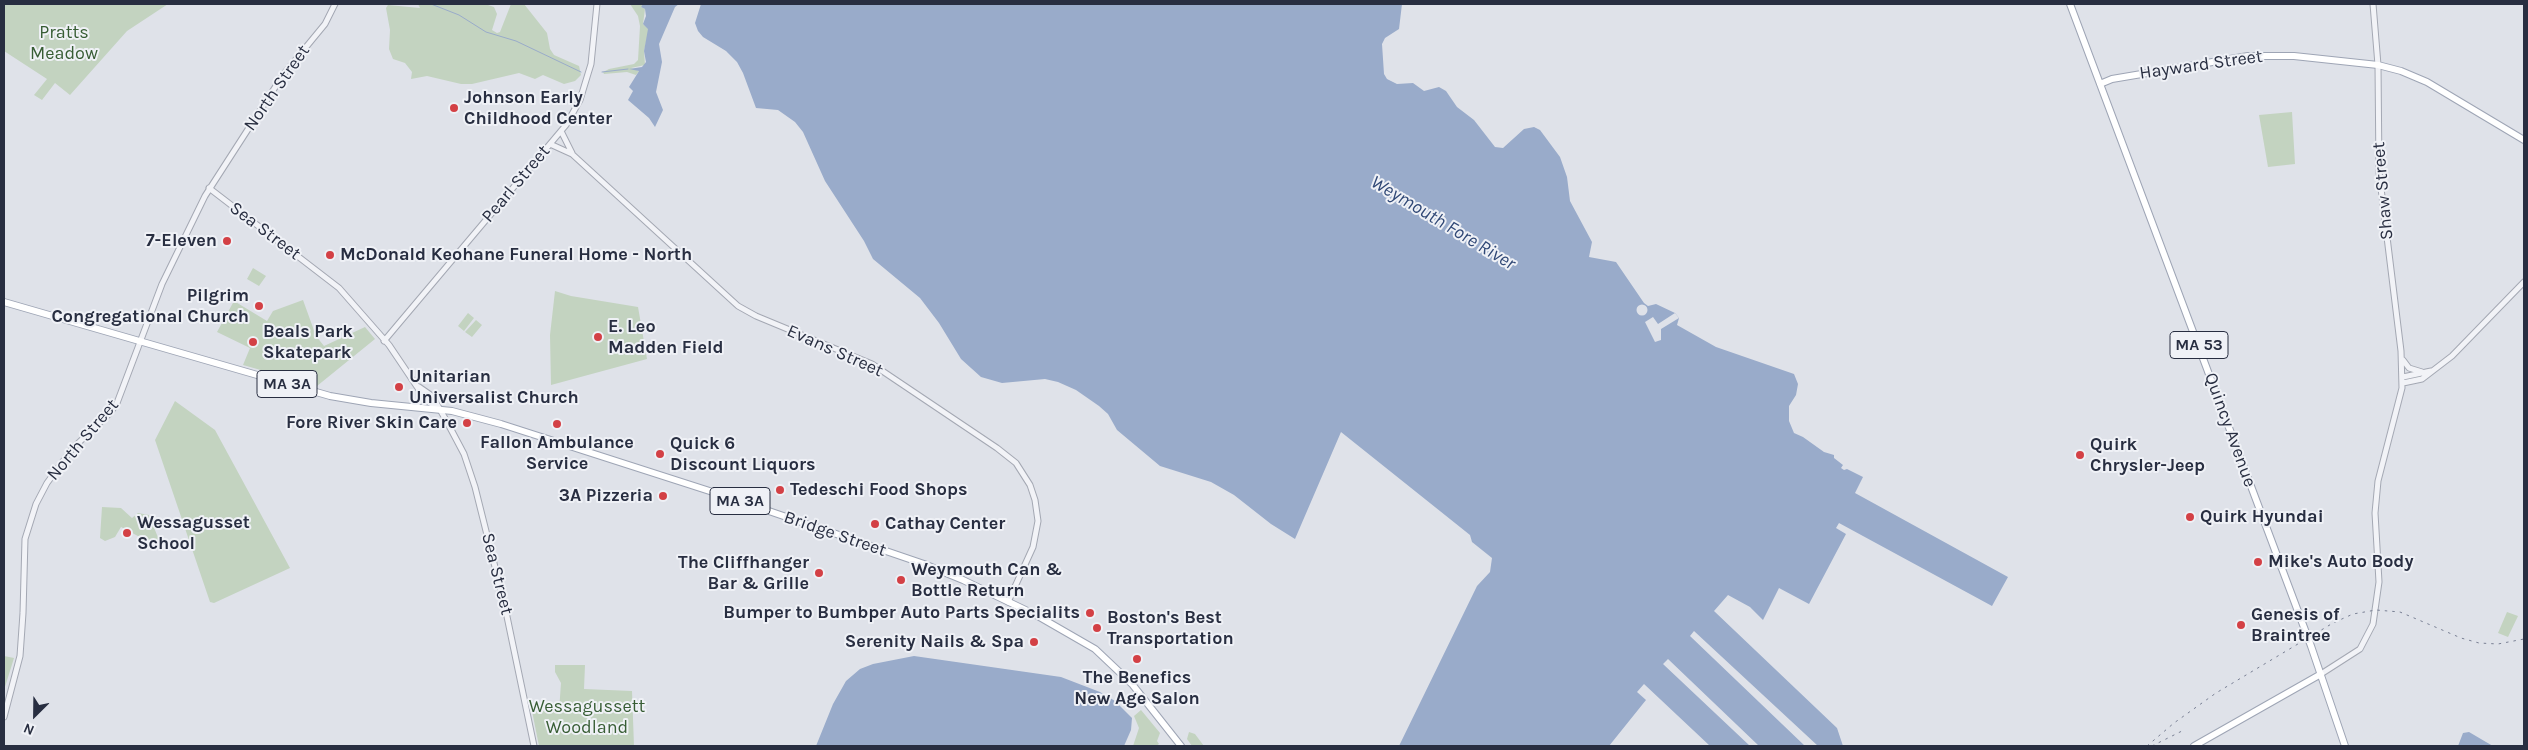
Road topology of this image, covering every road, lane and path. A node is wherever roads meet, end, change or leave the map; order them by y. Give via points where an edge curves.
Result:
1 (335, 4) edge
2 (596, 4) edge
3 (2070, 4) edge
4 (2373, 4) edge
5 (2378, 65) junction
6 (2100, 84) junction
7 (561, 131) junction
8 (2524, 140) edge
9 (550, 144) junction
10 (572, 154) junction
11 (209, 188) junction
12 (2524, 282) edge
13 (4, 302) edge
14 (384, 340) junction
15 (139, 342) junction
16 (2402, 357) junction
17 (2434, 370) junction
18 (2425, 372) junction
19 (2403, 380) junction
20 (419, 387) junction
21 (422, 394) junction
22 (411, 407) junction
23 (438, 409) junction
24 (1008, 602) junction
25 (2321, 674) junction
26 (4, 717) edge
27 (534, 746) edge
28 (1181, 746) edge
29 (2194, 746) edge
30 (2345, 746) edge

1 - 11 street, North Street via 325,24 286,70
2 - 7 street, Pearl Street via 591,64 575,110
3 - 6 main road, Quincy Avenue / MA 53
4 - 5 street, Shaw Street
5 - 6 main road, Hayward Street via 2299,56 2243,57 2112,79
5 - 8 main road, Hayward Street via 2423,80
5 - 16 street, Shaw Street via 2380,186
6 - 25 main road, Quincy Avenue / MA 53
7 - 9 street, Pearl Street
7 - 10 street, Evans Street
9 - 10 street, Evans Street
9 - 14 street, Pearl Street
10 - 24 street, Evans Street via 738,306 872,364 1016,463 1030,485 1038,521 1033,547
11 - 14 street, Sea Street via 339,288
11 - 15 street, North Street via 169,268
12 - 17 street via 2460,349
13 - 15 main road, Bridge Street / MA 3A
14 - 20 street, Sea Street
15 - 22 main road, Bridge Street / MA 3A via 330,396
15 - 26 street, North Street via 117,403 58,466 28,522 23,562 22,642
16 - 18 street via 2409,368
16 - 19 street, Shaw Street
17 - 18 street
17 - 19 street via 2420,380
18 - 19 street
19 - 25 street, Shaw Street via 2376,493 2379,569 2372,628 2363,646
20 - 21 street, Sea Street
20 - 23 street, Sea Street via 432,396
21 - 22 street via 419,402
21 - 23 street, Sea Street
22 - 23 main road, Bridge Street / MA 3A
23 - 24 main road, Bridge Street / MA 3A via 520,430 863,543 948,573
23 - 27 street, Sea Street via 464,454 481,509 512,636
24 - 28 main road, Bridge Street / MA 3A via 1073,635 1103,655 1132,684
25 - 29 main road
25 - 30 main road, Quincy Avenue / MA 53

